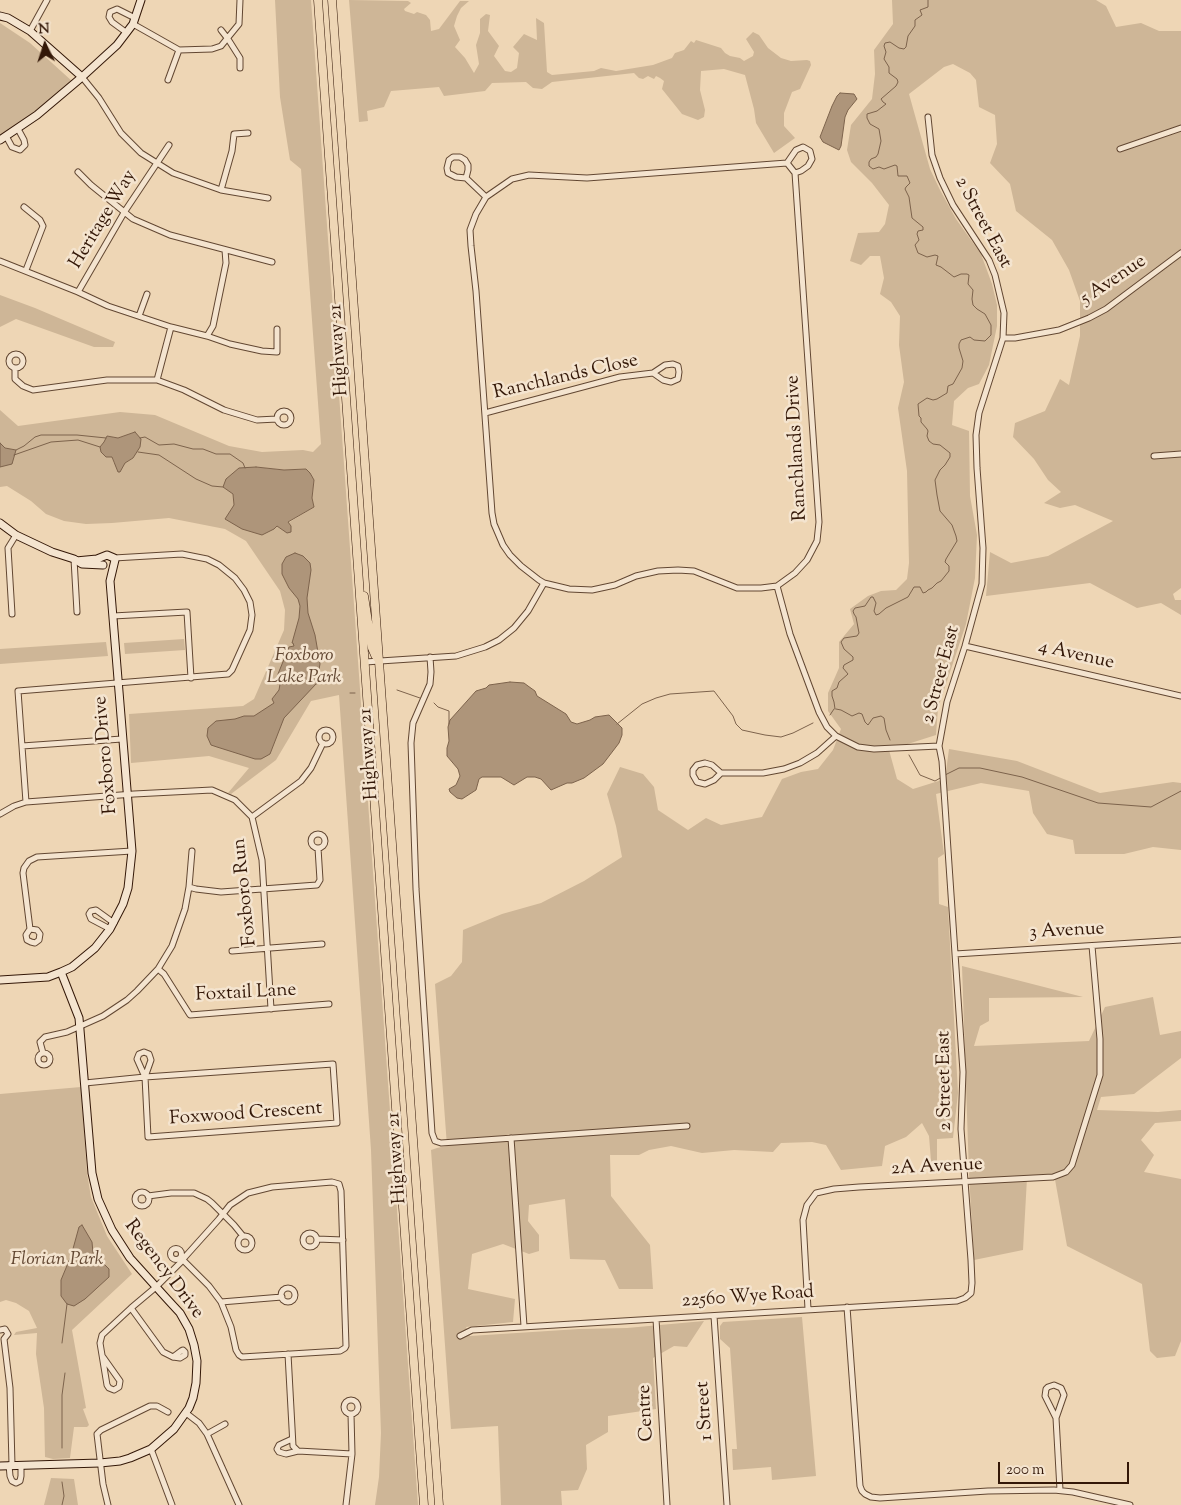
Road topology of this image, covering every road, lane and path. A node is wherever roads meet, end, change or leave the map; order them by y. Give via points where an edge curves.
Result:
1 (47, 0) edge
2 (141, 0) edge
3 (240, 0) edge
4 (318, 0) edge
5 (332, 0) edge
6 (0, 16) edge
7 (134, 21) junction
8 (30, 30) junction
9 (221, 30) dead end
10 (127, 33) junction
11 (228, 39) junction
12 (179, 50) junction
13 (240, 68) dead end
14 (82, 77) junction
15 (168, 80) dead end
16 (928, 117) dead end
17 (1181, 128) edge
18 (18, 129) junction
19 (248, 133) dead end
20 (3, 138) edge
21 (169, 145) dead end
22 (1120, 149) dead end
23 (157, 163) junction
24 (787, 163) junction
25 (78, 172) dead end
26 (795, 173) junction
27 (466, 178) junction
28 (220, 190) junction
29 (486, 197) junction
30 (268, 198) dead end
31 (24, 206) dead end
32 (125, 211) junction
33 (225, 250) junction
34 (1181, 253) edge
35 (0, 261) edge
36 (272, 262) dead end
37 (26, 270) junction
38 (78, 292) junction
39 (147, 294) dead end
40 (139, 316) junction
41 (171, 327) junction
42 (277, 329) dead end
43 (207, 336) junction
44 (1003, 338) junction
45 (15, 368) dead end
46 (653, 373) junction
47 (157, 380) junction
48 (485, 413) junction
49 (277, 419) dead end
50 (1181, 454) edge
51 (1154, 456) dead end
52 (0, 523) edge
53 (16, 535) junction
54 (75, 560) junction
55 (108, 563) junction
56 (358, 569) junction
57 (544, 582) junction
58 (777, 586) junction
59 (76, 612) dead end
60 (12, 614) dead end
61 (113, 616) junction
62 (965, 646) junction
63 (430, 657) junction
64 (380, 661) junction
65 (365, 662) junction
66 (191, 678) junction
67 (118, 684) junction
68 (1181, 696) edge
69 (836, 736) junction
70 (122, 739) junction
71 (323, 743) dead end
72 (22, 746) junction
73 (939, 746) junction
74 (721, 773) junction
75 (127, 794) junction
76 (26, 802) junction
77 (0, 814) edge
78 (252, 817) junction
79 (318, 848) dead end
80 (132, 851) junction
81 (192, 851) dead end
82 (189, 887) junction
83 (264, 889) junction
84 (30, 929) dead end
85 (1181, 940) edge
86 (322, 944) dead end
87 (1092, 946) junction
88 (267, 948) junction
89 (232, 951) dead end
90 (955, 954) junction
91 (158, 969) junction
92 (60, 970) junction
93 (0, 980) edge
94 (328, 1004) dead end
95 (272, 1009) junction
96 (80, 1027) junction
97 (43, 1053) dead end
98 (144, 1077) junction
99 (85, 1083) junction
100 (687, 1126) dead end
101 (511, 1138) junction
102 (965, 1182) junction
103 (148, 1196) dead end
104 (223, 1214) junction
105 (243, 1236) dead end
106 (317, 1239) dead end
107 (343, 1240) junction
108 (182, 1258) junction
109 (156, 1287) junction
110 (971, 1293) joint
111 (282, 1297) dead end
112 (221, 1302) junction
113 (847, 1307) junction
114 (131, 1308) junction
115 (808, 1309) junction
116 (714, 1316) junction
117 (656, 1319) junction
118 (524, 1326) junction
119 (0, 1330) edge
120 (460, 1336) dead end
121 (2, 1338) edge
122 (288, 1354) junction
123 (102, 1357) junction
124 (173, 1357) dead end
125 (168, 1412) dead end
126 (186, 1413) junction
127 (351, 1414) dead end
128 (1056, 1418) junction
129 (225, 1424) dead end
130 (207, 1434) junction
131 (292, 1440) junction
132 (151, 1449) junction
133 (298, 1451) junction
134 (352, 1454) junction
135 (100, 1463) junction
136 (10, 1465) junction
137 (21, 1465) junction
138 (0, 1466) edge
139 (1060, 1490) junction
140 (108, 1505) edge
141 (172, 1505) edge
142 (239, 1505) edge
143 (346, 1505) edge
144 (424, 1505) edge
145 (439, 1505) edge
146 (667, 1505) edge
147 (727, 1505) edge
148 (1130, 1505) edge

1 - 8 street
2 - 7 street
3 - 11 street via 239,24
4 - 56 main road, Highway 21
5 - 64 main road, Highway 21
6 - 8 street
7 - 10 street
7 - 10 street via 117,9 110,12 112,22
7 - 12 street
8 - 14 street
9 - 11 street
10 - 14 street
11 - 12 street via 212,49
11 - 13 street via 240,58
12 - 15 street
14 - 18 street
14 - 23 street via 121,133 141,153
16 - 44 street, 2 Street East via 932,155 940,178 995,274 1004,313
17 - 22 street
18 - 20 street
18 - 20 street via 25,145 20,150 12,148
19 - 28 street via 234,134
21 - 23 street, Heritage Way
23 - 28 street via 173,174
23 - 32 street, Heritage Way
24 - 26 street
24 - 26 street via 796,150 803,147 810,151 812,159 808,166
24 - 29 street via 587,178 529,175 512,179
25 - 32 street
26 - 58 street, Ranchlands Drive via 818,522 816,541 806,560
27 - 27 street via 468,165 464,160 460,157 449,160 448,173
27 - 29 street
28 - 30 street
29 - 48 street via 470,230
31 - 37 street via 43,226
32 - 33 street via 170,235
32 - 38 street, Heritage Way
33 - 36 street
33 - 43 street via 226,263
34 - 44 street, 5 Avenue via 1089,318 1059,330
35 - 37 street
37 - 38 street
38 - 40 street
39 - 40 street
40 - 41 street
41 - 43 street
41 - 47 street
42 - 43 street via 277,352 230,344
44 - 62 street, 2 Street East via 978,413 976,460 983,569 980,594
45 - 47 street via 16,379 33,390 107,380
46 - 46 street, Ranchlands Close via 671,382 678,378 679,372 678,366 673,364
46 - 48 street, Ranchlands Close via 620,377
47 - 49 street via 224,410 257,420
48 - 57 street via 494,524 510,554
50 - 51 street
52 - 53 street
53 - 54 street
53 - 60 street via 8,548
54 - 55 street via 88,565
54 - 59 street
55 - 61 street, Foxboro Drive
55 - 66 street via 127,557 182,554 219,565 244,590 251,608 250,630 232,670 223,676
56 - 64 main road via 372,648
56 - 65 main road, Highway 21
57 - 58 street via 569,590 592,590 636,576 678,570 694,571 737,588
57 - 63 street via 528,611 499,640 469,653
58 - 69 street via 790,634 819,712
61 - 66 street via 187,612
61 - 67 street, Foxboro Drive
62 - 68 street, 4 Avenue
62 - 73 street, 2 Street East via 947,702
63 - 64 street
63 - 101 street via 430,684 413,723 411,758 432,1133 435,1141 441,1143
64 - 65 street
64 - 145 main road, Highway 21
65 - 144 main road, Highway 21
66 - 67 street
67 - 70 street, Foxboro Drive
67 - 72 street via 18,691
69 - 73 street via 858,747 874,749
69 - 74 street via 817,753 784,769
70 - 72 street
70 - 75 street, Foxboro Drive
71 - 78 street via 301,781
72 - 76 street
73 - 90 street, 2 Street East
74 - 74 street via 705,763 693,770 697,782 705,784
75 - 76 street, Foxboro Run
75 - 78 street, Foxboro Run via 212,790 235,800
75 - 80 street, Foxboro Drive
76 - 77 street, Foxboro Run
78 - 83 street, Foxboro Run via 262,860
79 - 83 street via 320,880 317,886
80 - 84 street via 37,857 29,861 23,873
80 - 92 street, Foxboro Drive via 128,888 112,926 72,967
81 - 82 street
82 - 83 street via 221,892
82 - 91 street via 182,921
83 - 88 street, Foxboro Run
85 - 87 street, 3 Avenue
86 - 88 street
87 - 90 street, 3 Avenue
87 - 102 street, 2A Avenue via 1100,1074 1072,1165 1066,1172 1053,1177
88 - 89 street
88 - 95 street, Foxboro Run
90 - 102 street, 2 Street East via 963,1072 961,1129
91 - 95 street, Foxtail Lane via 190,1015
91 - 96 street via 138,992
92 - 93 street, Foxboro Drive via 48,977
92 - 96 street, Regency Drive
94 - 95 street, Foxtail Lane
96 - 97 street via 45,1037 40,1042
96 - 99 street, Regency Drive
98 - 98 street, Foxwood Crescent via 333,1064 337,1124 148,1137
98 - 99 street, Foxwood Crescent
99 - 109 street, Regency Drive via 92,1173 98,1199 130,1258
100 - 101 street
101 - 118 street
102 - 110 street, 2 Street East
102 - 115 street, 2A Avenue via 834,1189 816,1193 803,1220
103 - 104 street via 194,1193 208,1199
104 - 105 street
104 - 107 street via 248,1193 272,1187 332,1182 340,1187
104 - 108 street
106 - 107 street
107 - 122 street via 346,1346 340,1351
108 - 109 street
108 - 112 street
109 - 114 street
109 - 126 street, Regency Drive via 180,1313 194,1345 196,1383
110 - 113 street, 22560 Wye Road via 957,1301
111 - 112 street
112 - 122 street via 239,1355
113 - 115 street, 22560 Wye Road
113 - 139 street via 860,1486 868,1497
114 - 123 street via 102,1335
114 - 124 street via 163,1352
115 - 116 street, 22560 Wye Road
116 - 117 street, 22560 Wye Road
116 - 147 street, 1 Street
117 - 118 street, 22560 Wye Road
117 - 146 street, Centre
118 - 120 street, 22560 Wye Road via 472,1330
119 - 121 street via 8,1332 8,1336
121 - 136 street via 10,1388
122 - 131 street
123 - 123 street via 107,1386 114,1390 120,1382
125 - 135 street via 150,1406 101,1430 96,1434
126 - 130 street
126 - 132 street, Regency Drive via 174,1429
127 - 134 street
128 - 128 street via 1064,1395 1061,1388 1054,1385 1046,1389 1045,1396
128 - 139 street
129 - 130 street
130 - 142 street
131 - 133 street
131 - 133 street via 277,1449 286,1454
132 - 135 street, Regency Drive via 120,1461
132 - 141 street
133 - 134 street
134 - 143 street
135 - 137 street, Regency Drive
135 - 140 street
136 - 137 street, Regency Drive
136 - 137 street via 10,1476 16,1483 20,1481
136 - 138 street, Regency Drive
139 - 148 street

